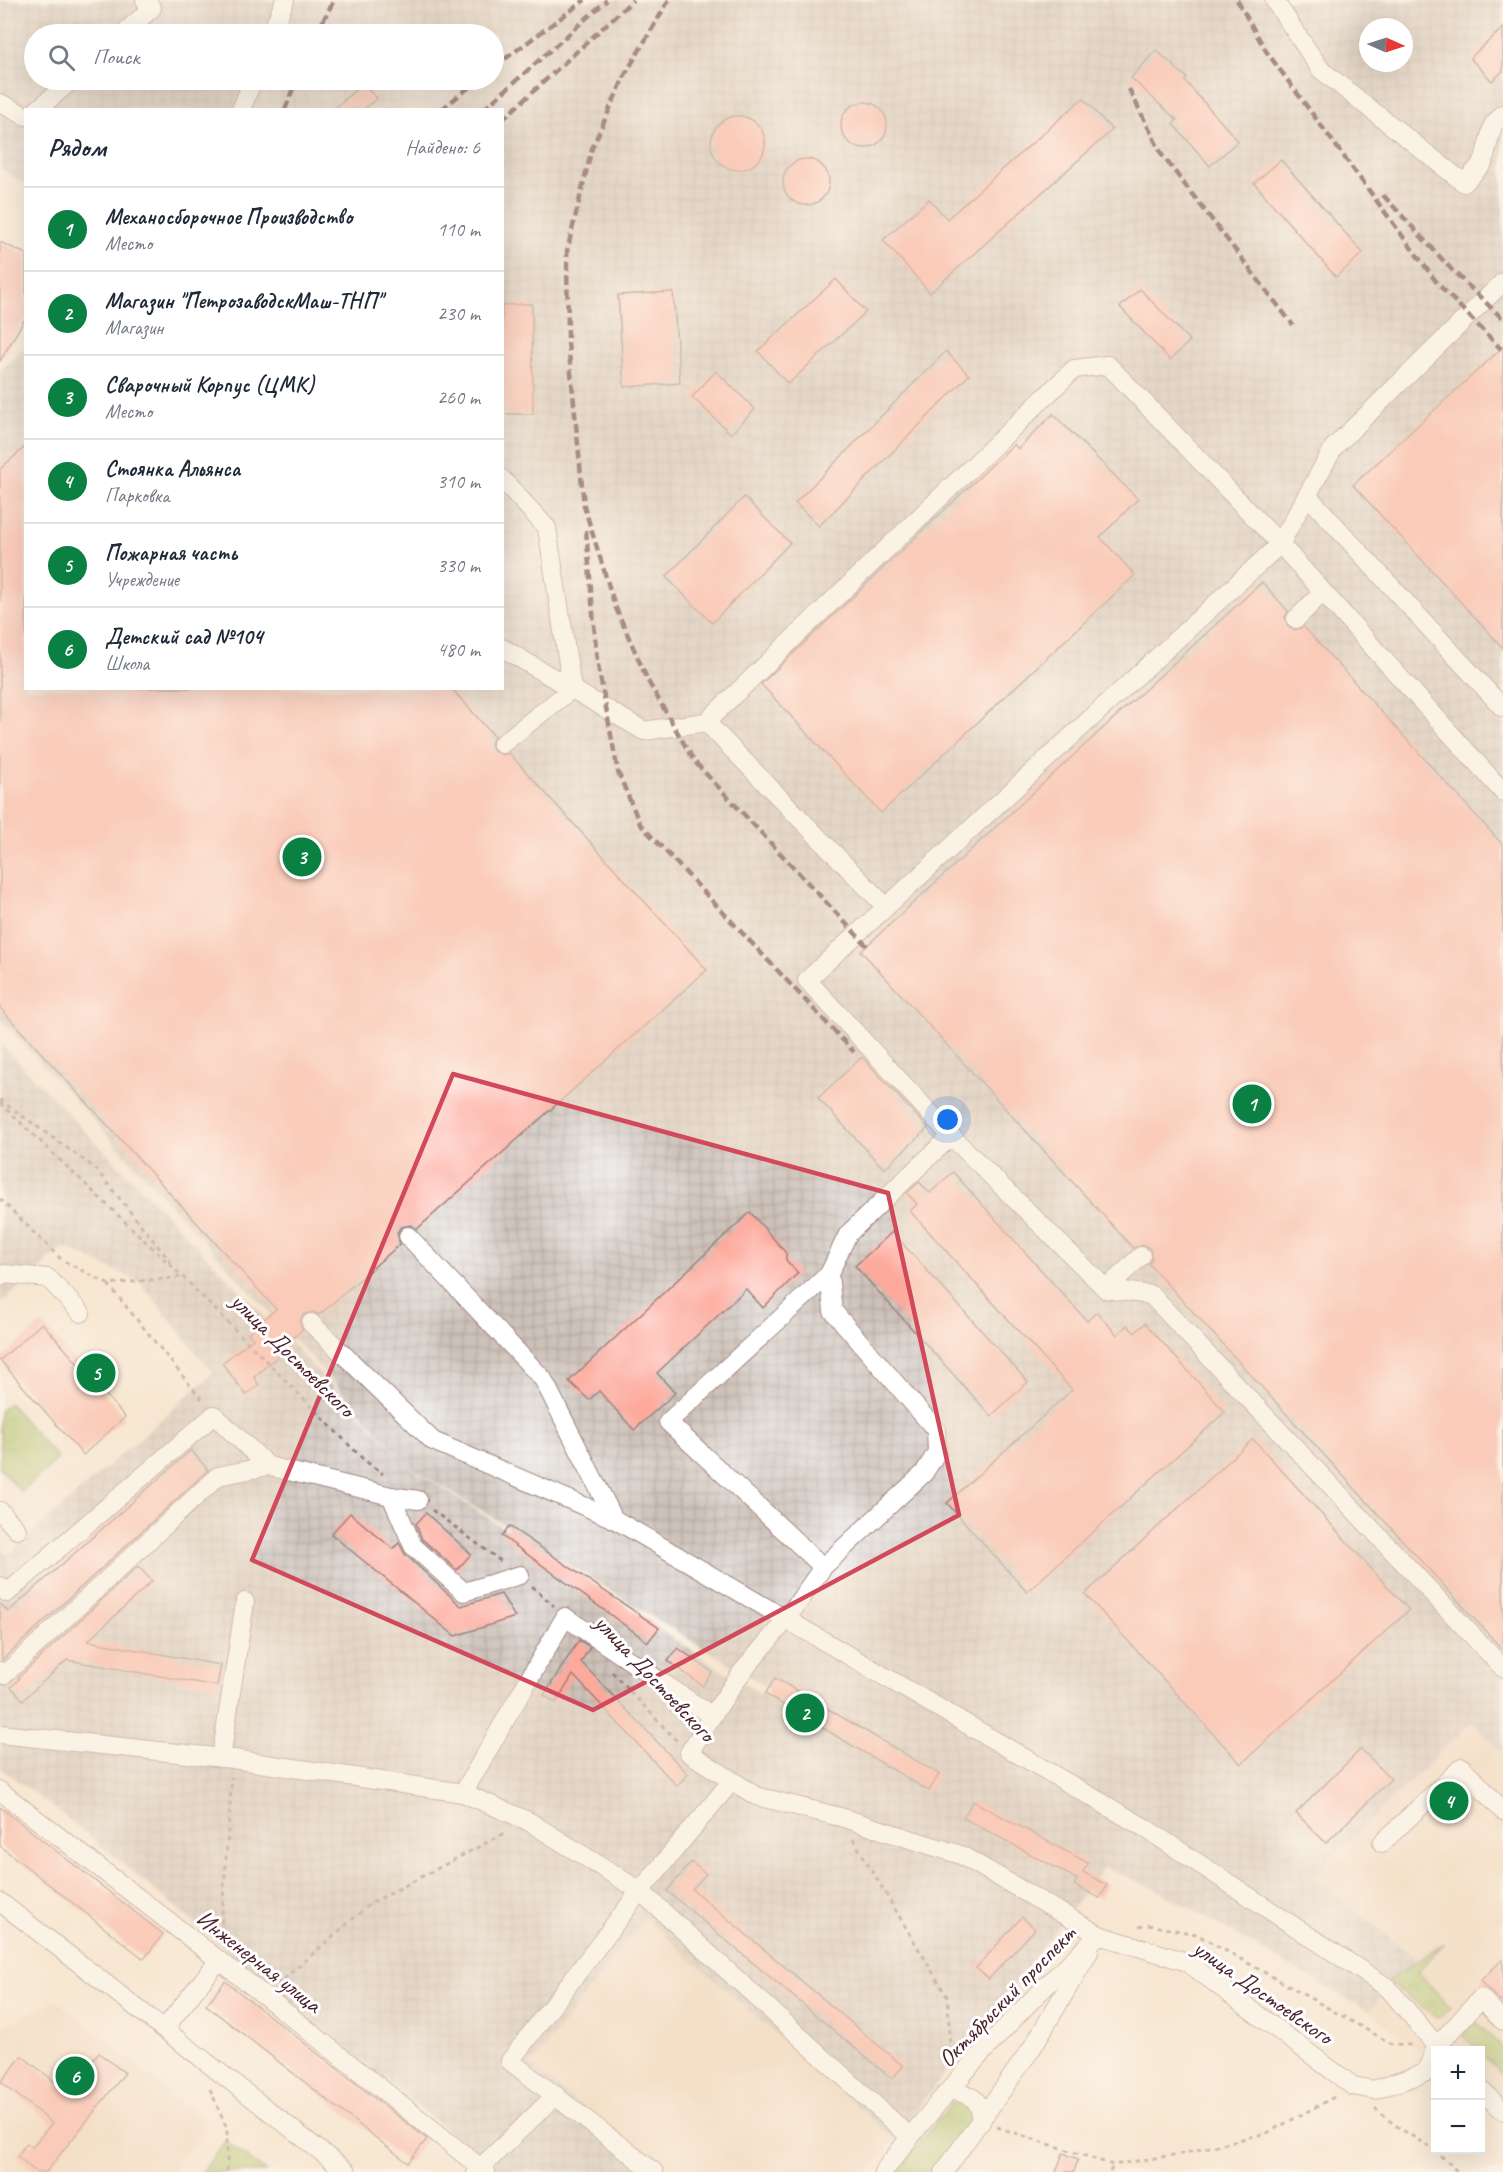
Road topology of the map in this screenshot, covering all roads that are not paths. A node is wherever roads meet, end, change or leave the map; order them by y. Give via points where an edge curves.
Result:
1 (145, 0) edge
2 (285, 0) edge
3 (1274, 0) edge
4 (134, 24) edge
5 (275, 24) edge
6 (60, 90) edge
7 (249, 90) edge
8 (0, 103) edge
9 (39, 108) edge
10 (242, 108) edge
11 (1503, 114) edge
12 (24, 115) edge
13 (1503, 282) edge
14 (504, 481) edge
15 (1307, 495) junction
16 (1280, 544) junction
17 (1323, 592) junction
18 (1296, 619) dead end
19 (504, 649) edge
20 (572, 689) junction
21 (1503, 708) edge
22 (706, 722) junction
23 (502, 744) dead end
24 (1503, 792) edge
25 (886, 908) junction
26 (951, 1136) junction
27 (408, 1236) dead end
28 (1141, 1256) dead end
29 (829, 1274) junction
30 (0, 1277) edge
31 (1106, 1289) junction
32 (81, 1313) dead end
33 (311, 1323) dead end
34 (268, 1466) junction
35 (391, 1488) junction
36 (418, 1500) road end
37 (0, 1511) edge
38 (614, 1519) junction
39 (17, 1530) dead end
40 (823, 1567) junction
41 (520, 1575) road end
42 (0, 1586) edge
43 (245, 1602) dead end
44 (785, 1621) junction
45 (1503, 1668) edge
46 (0, 1671) edge
47 (712, 1716) junction
48 (0, 1734) edge
49 (227, 1758) junction
50 (730, 1782) junction
51 (0, 1791) edge
52 (464, 1793) junction
53 (1503, 1811) edge
54 (1382, 1843) dead end
55 (640, 1891) junction
56 (0, 1902) edge
57 (1099, 1935) junction
58 (219, 1960) junction
59 (1503, 2021) edge
60 (164, 2030) junction
61 (1438, 2046) edge
62 (1442, 2046) edge
63 (1431, 2063) edge
64 (950, 2090) junction
65 (1485, 2094) edge
66 (556, 2095) junction
67 (1503, 2111) edge
68 (981, 2122) junction
69 (910, 2137) junction
70 (481, 2170) edge
71 (347, 2172) edge
72 (654, 2172) edge
73 (884, 2172) edge
74 (944, 2172) edge

1 - 4 street via 152,8
2 - 5 street
3 - 11 street via 1321,70 1464,183 1483,163 1493,124
6 - 9 street
7 - 10 street
8 - 12 street
13 - 15 street via 1334,447
14 - 20 street via 547,528
15 - 16 street
15 - 21 street
16 - 17 street
16 - 22 street via 1108,365 1074,369
16 - 25 street via 918,889
17 - 18 street
17 - 24 street
19 - 20 street
20 - 22 street via 644,731
20 - 23 street
22 - 25 street
25 - 26 street via 807,980
26 - 29 street via 848,1234
26 - 31 street
27 - 38 street via 543,1378
28 - 31 street
29 - 40 street via 833,1311 936,1430 937,1452 924,1473
29 - 40 street via 669,1422
30 - 32 street via 4,1274 48,1278
31 - 45 street via 1151,1295
33 - 38 street via 434,1441
34 - 35 street
34 - 42 street via 214,1415 7,1593
34 - 46 street via 218,1476 4,1675
35 - 36 street
35 - 41 street via 413,1545 464,1592
37 - 39 street
38 - 44 street
40 - 44 street
43 - 49 street
44 - 47 street via 742,1672
44 - 61 street via 1155,1834 1388,1988
47 - 50 street, улица Достоевского via 689,1753
47 - 52 street via 565,1617
48 - 49 street
49 - 52 street
50 - 55 street
50 - 57 street, улица Достоевского via 756,1796 840,1817 961,1855
51 - 58 street, Инженерная улица
52 - 55 street via 528,1821
53 - 54 street via 1462,1767
55 - 66 street via 510,2061
55 - 69 street
56 - 60 street
57 - 63 street, улица Достоевского via 1187,1962 1353,2086 1374,2090 1425,2073
57 - 64 street, Октябрьский проспект via 1034,1995
57 - 68 street, Октябрьский проспект via 1032,2048
58 - 60 street
58 - 70 street, Инженерная улица
59 - 62 street via 1481,1998
60 - 71 street
64 - 68 street via 976,2099 982,2109
64 - 69 street, Октябрьский проспект
65 - 67 street
66 - 70 street
66 - 72 street
68 - 74 street, Октябрьский проспект
69 - 73 street, Октябрьский проспект

